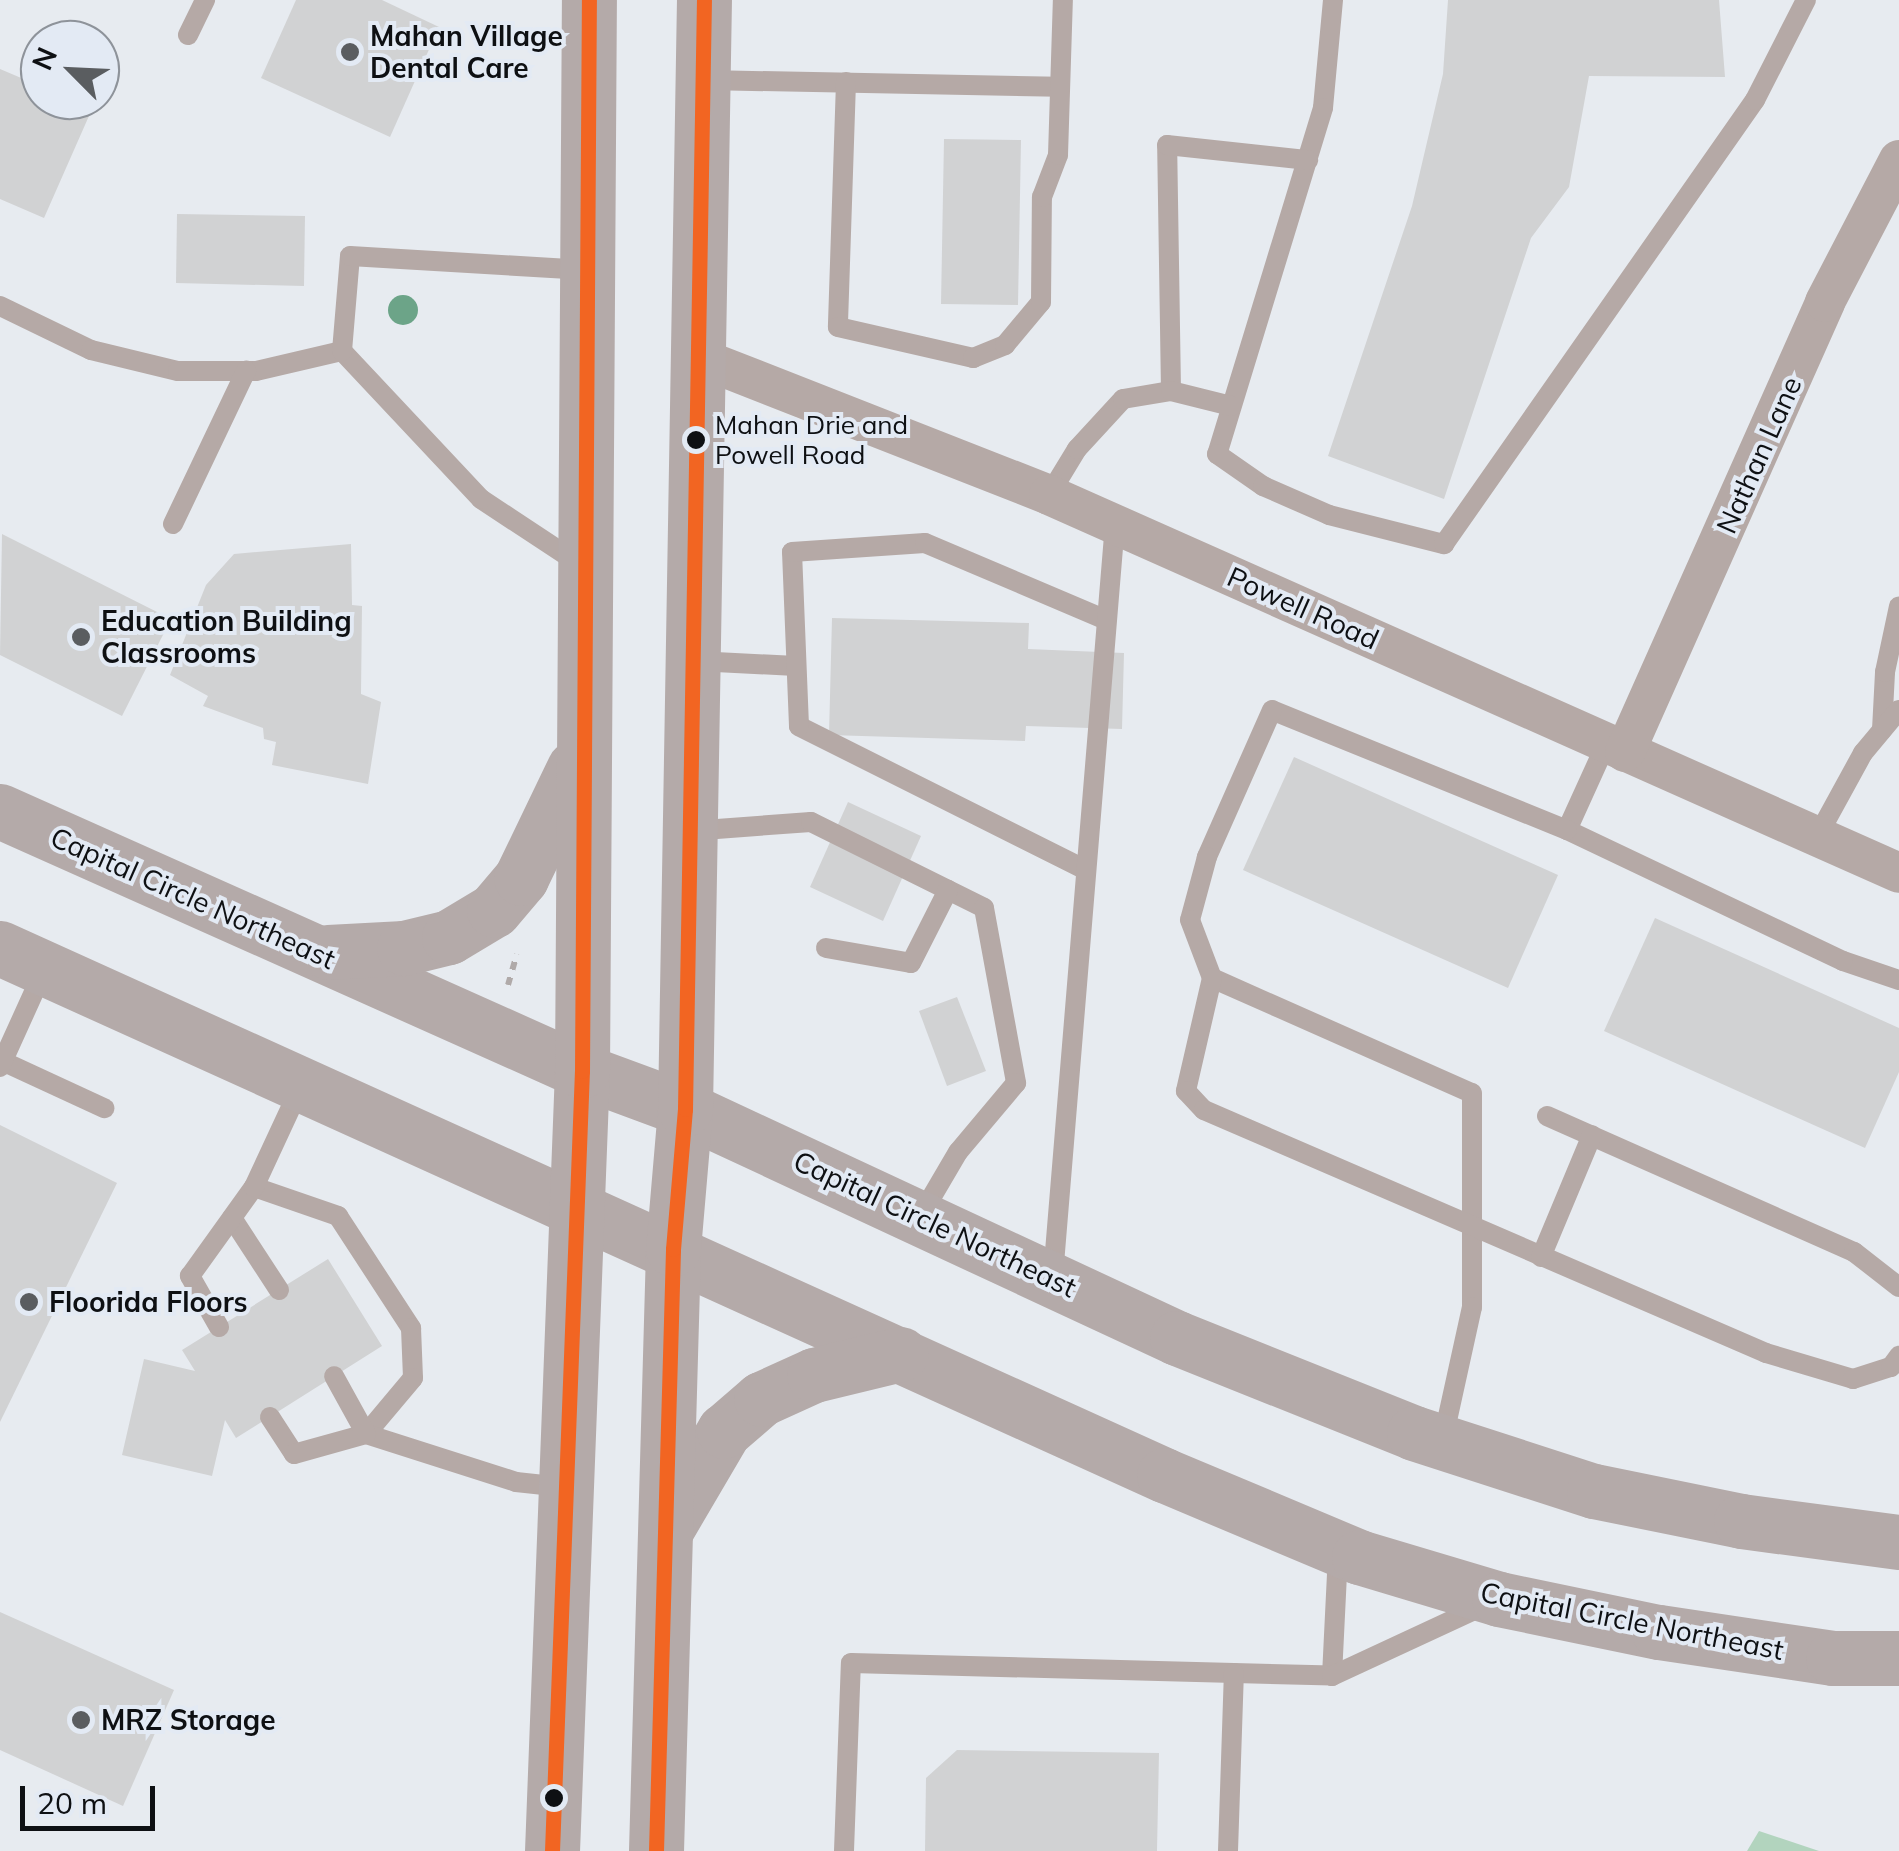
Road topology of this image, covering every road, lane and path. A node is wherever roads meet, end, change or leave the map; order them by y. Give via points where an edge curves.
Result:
1 (205, 0) edge
2 (589, 0) edge
3 (704, 0) edge
4 (1063, 0) edge
5 (1333, 0) edge
6 (1806, 0) edge
7 (188, 35) dead end
8 (702, 80) junction
9 (846, 82) junction
10 (1058, 87) junction
11 (1308, 160) junction
12 (1899, 160) edge
13 (588, 270) junction
14 (0, 306) edge
15 (342, 351) junction
16 (700, 358) junction
17 (246, 371) junction
18 (1172, 391) junction
19 (1232, 406) junction
20 (1049, 495) junction
21 (173, 524) dead end
22 (1114, 524) junction
23 (584, 567) junction
24 (1899, 606) edge
25 (1106, 620) junction
26 (694, 661) junction
27 (796, 666) junction
28 (1899, 710) edge
29 (1882, 730) junction
30 (1615, 748) junction
31 (582, 752) junction
32 (0, 812) edge
33 (1567, 830) junction
34 (690, 831) junction
35 (1817, 837) junction
36 (1086, 870) junction
37 (1899, 873) edge
38 (948, 890) junction
39 (826, 948) dead end
40 (316, 953) junction
41 (23, 958) edge
42 (518, 959) dead end
43 (537, 962) dead end
44 (1212, 978) junction
45 (1899, 980) edge
46 (1, 1062) edge
47 (582, 1071) junction
48 (300, 1086) junction
49 (104, 1108) dead end
50 (685, 1109) junction
51 (1547, 1116) dead end
52 (1592, 1135) junction
53 (254, 1187) junction
54 (572, 1206) junction
55 (920, 1217) junction
56 (232, 1218) junction
57 (1473, 1228) junction
58 (673, 1249) junction
59 (1541, 1257) junction
60 (1053, 1278) junction
61 (1899, 1286) edge
62 (279, 1290) dead end
63 (219, 1327) dead end
64 (901, 1354) junction
65 (1899, 1356) edge
66 (334, 1376) dead end
67 (270, 1417) dead end
68 (366, 1434) junction
69 (1442, 1442) junction
70 (563, 1487) junction
71 (666, 1531) junction
72 (1899, 1542) edge
73 (1338, 1549) junction
74 (1499, 1599) junction
75 (1899, 1658) edge
76 (1234, 1674) junction
77 (1332, 1676) junction
78 (552, 1851) edge
79 (656, 1851) edge
80 (844, 1851) edge
81 (1228, 1851) edge

1 - 7 lane
2 - 13 main road
3 - 8 main road
4 - 10 lane
5 - 11 lane via 1323,108
6 - 19 lane via 1755,100 1444,544 1329,515 1264,486 1218,454
8 - 9 lane
8 - 16 main road
9 - 10 lane
9 - 10 lane via 838,327 972,358 1005,345 1041,302 1042,197 1058,156
11 - 18 lane via 1166,145
11 - 19 lane
12 - 30 street, Nathan Lane
13 - 15 lane via 350,256
13 - 23 main road
14 - 17 lane via 92,350 178,372
15 - 17 lane
15 - 23 lane via 480,498
16 - 20 street, Powell Road
16 - 26 main road
17 - 21 lane
18 - 19 lane
18 - 20 lane via 1123,399 1078,449
20 - 22 street, Powell Road
22 - 25 lane
22 - 30 street, Powell Road
23 - 31 main road
24 - 29 lane
25 - 27 lane via 925,544 792,552
25 - 36 lane
26 - 27 lane
26 - 34 main road
27 - 36 lane via 799,726
28 - 29 lane
29 - 35 lane
30 - 33 lane
30 - 35 street, Powell Road
31 - 40 main road via 521,878 494,910 449,936 404,948
31 - 47 main road
32 - 40 main road, Capital Circle Northeast
33 - 44 lane via 1272,710 1207,857 1190,920
33 - 45 lane via 1843,961
34 - 38 lane via 811,822
34 - 50 main road
35 - 37 street, Powell Road
36 - 60 lane
38 - 39 lane via 911,963
38 - 55 lane via 984,908 1016,1083 958,1152
40 - 47 main road, Capital Circle Northeast
41 - 46 lane
41 - 48 main road, Capital Circle Northeast
42 - 43 path
44 - 57 lane via 1472,1094
44 - 57 lane via 1186,1076 1186,1091 1204,1110
46 - 49 lane
47 - 50 main road, Capital Circle Northeast
47 - 54 main road
48 - 53 lane
48 - 54 main road, Capital Circle Northeast
50 - 55 main road, Capital Circle Northeast
50 - 58 main road
51 - 52 lane
52 - 59 lane
52 - 61 lane via 1854,1252
53 - 56 lane
53 - 68 lane via 338,1216 412,1328 413,1378
54 - 58 main road, Capital Circle Northeast
54 - 70 main road
55 - 60 main road, Capital Circle Northeast
56 - 62 lane
56 - 63 lane via 190,1276
57 - 59 lane
57 - 69 lane via 1472,1307
58 - 64 main road, Capital Circle Northeast
58 - 71 main road
59 - 65 lane via 1766,1353 1853,1379 1891,1366
60 - 69 main road, Capital Circle Northeast via 1177,1338
64 - 71 main road via 814,1374 761,1400 724,1431
64 - 73 main road, Capital Circle Northeast
66 - 68 lane
67 - 68 lane via 294,1454
68 - 70 lane via 516,1482
69 - 72 main road, Capital Circle Northeast via 1594,1491 1742,1521
70 - 78 main road
71 - 79 main road
73 - 74 main road, Capital Circle Northeast
73 - 77 lane
74 - 75 main road, Capital Circle Northeast via 1834,1658
74 - 77 lane
76 - 77 lane
76 - 80 lane via 852,1663
76 - 81 lane

